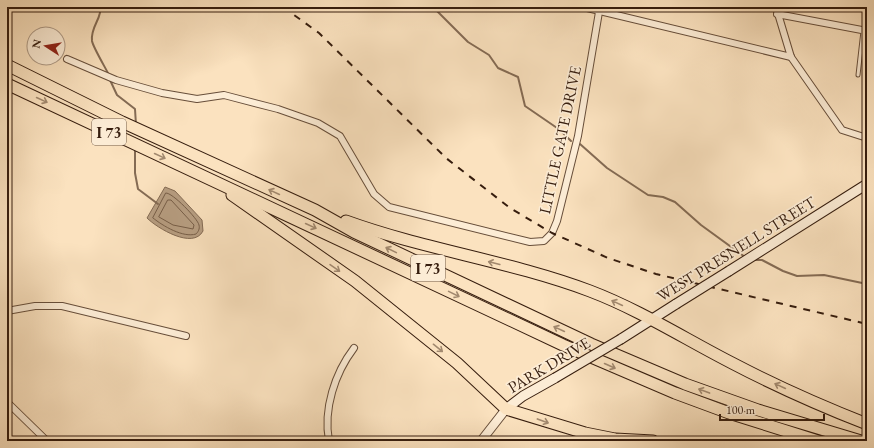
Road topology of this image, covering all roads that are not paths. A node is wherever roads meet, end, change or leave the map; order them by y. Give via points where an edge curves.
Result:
1 (583, 7) edge
2 (776, 7) edge
3 (599, 12) junction
4 (777, 14) junction
5 (865, 31) edge
6 (790, 57) junction
7 (67, 60) dead end
8 (7, 65) edge
9 (858, 75) dead end
10 (7, 84) edge
11 (867, 138) edge
12 (212, 181) junction
13 (867, 184) edge
14 (315, 210) junction
15 (7, 312) edge
16 (652, 320) junction
17 (186, 336) dead end
18 (621, 339) joint
19 (354, 348) dead end
20 (7, 402) edge
21 (506, 409) junction
22 (867, 424) edge
23 (47, 441) edge
24 (329, 441) edge
25 (481, 441) edge
26 (653, 441) edge
27 (818, 441) edge
28 (861, 441) edge

1 - 3 street
2 - 4 street
3 - 6 street
3 - 7 street, LITTLE GATE DRIVE via 578,136 557,221 552,233 544,241 530,242 389,207 374,194 340,136 318,123 224,95 197,99 162,92 116,80
4 - 5 street
4 - 6 street
5 - 9 lane
6 - 11 street via 842,130
14 -> 8 highway, I 73 via 122,122
10 -> 12 highway, I 73
12 -> 21 highway via 355,281 457,363
12 -> 27 highway, I 73 via 616,368 729,413
13 - 16 main road, WEST PRESNELL STREET, bridge
16 -> 14 highway via 591,291 535,273 380,234
28 -> 14 highway, I 73 via 758,410 685,384 598,348 354,232
15 - 17 street via 35,306 62,306
16 - 18 main road, WEST PRESNELL STREET
22 -> 16 highway via 732,363
18 - 21 main road, PARK DRIVE, bridge via 523,396
19 - 24 street via 340,367 335,382 330,403
20 - 23 street
21 - 25 street, PARK DRIVE
21 -> 26 highway via 585,433 615,439

